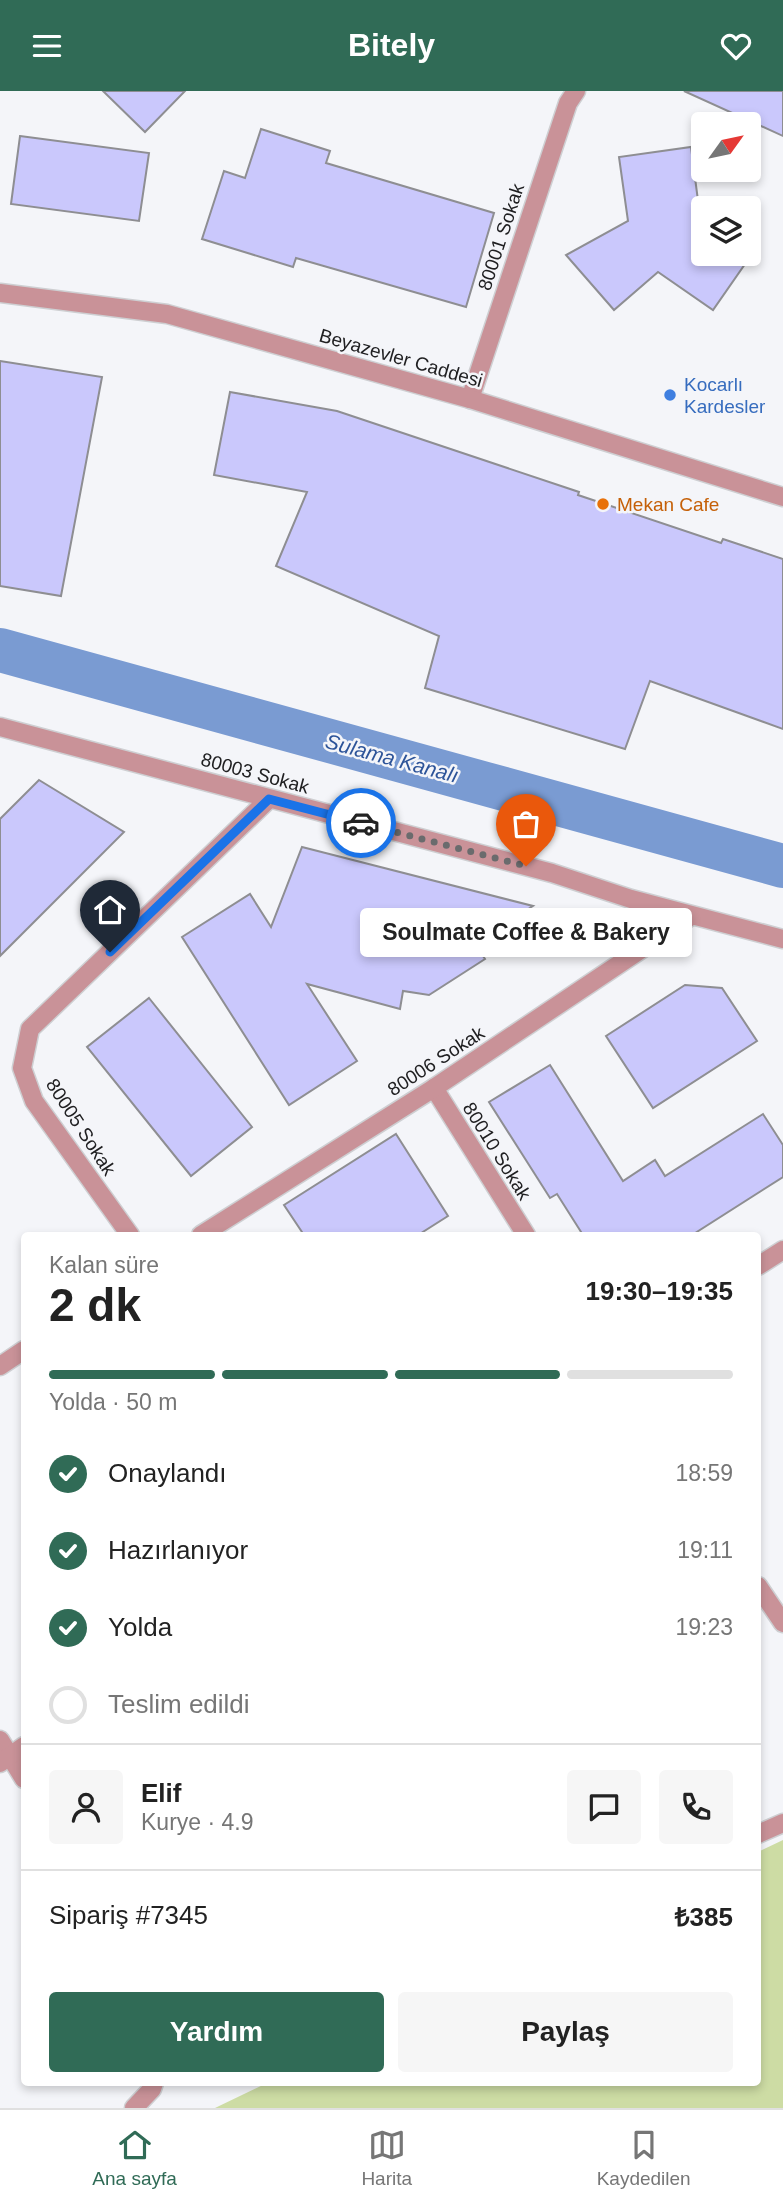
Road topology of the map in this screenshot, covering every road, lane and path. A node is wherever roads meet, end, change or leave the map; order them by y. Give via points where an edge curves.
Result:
1 (576, 91) edge
2 (0, 293) edge
3 (470, 399) junction
4 (783, 497) edge
5 (0, 727) edge
6 (269, 799) junction
7 (691, 916) junction
8 (783, 939) edge
9 (433, 1088) junction
10 (128, 1232) edge
11 (206, 1232) edge
12 (524, 1232) edge
13 (783, 1250) edge
14 (761, 1264) edge
15 (21, 1352) edge
16 (0, 1366) edge
17 (761, 1590) edge
18 (783, 1623) edge
19 (0, 1740) edge
20 (11, 1755) edge
21 (21, 1773) edge
22 (783, 1823) edge
23 (761, 1833) edge
24 (153, 2086) edge
25 (134, 2108) edge

1 - 3 street, 80001 Sokak via 568,103
2 - 3 street, Beyazevler Caddesi via 167,314
3 - 4 street, Beyazevler Caddesi
5 - 6 street, 80003 Sokak
6 - 7 street, 80003 Sokak via 552,873
6 - 10 street, 80005 Sokak via 30,1029 22,1068 34,1101
7 - 8 street, 80003 Sokak
7 - 9 street, 80006 Sokak
9 - 11 street, 80006 Sokak
9 - 12 street, 80010 Sokak
13 - 14 street
15 - 16 street
17 - 18 street
19 - 20 street
20 - 21 street
22 - 23 street
24 - 25 street

